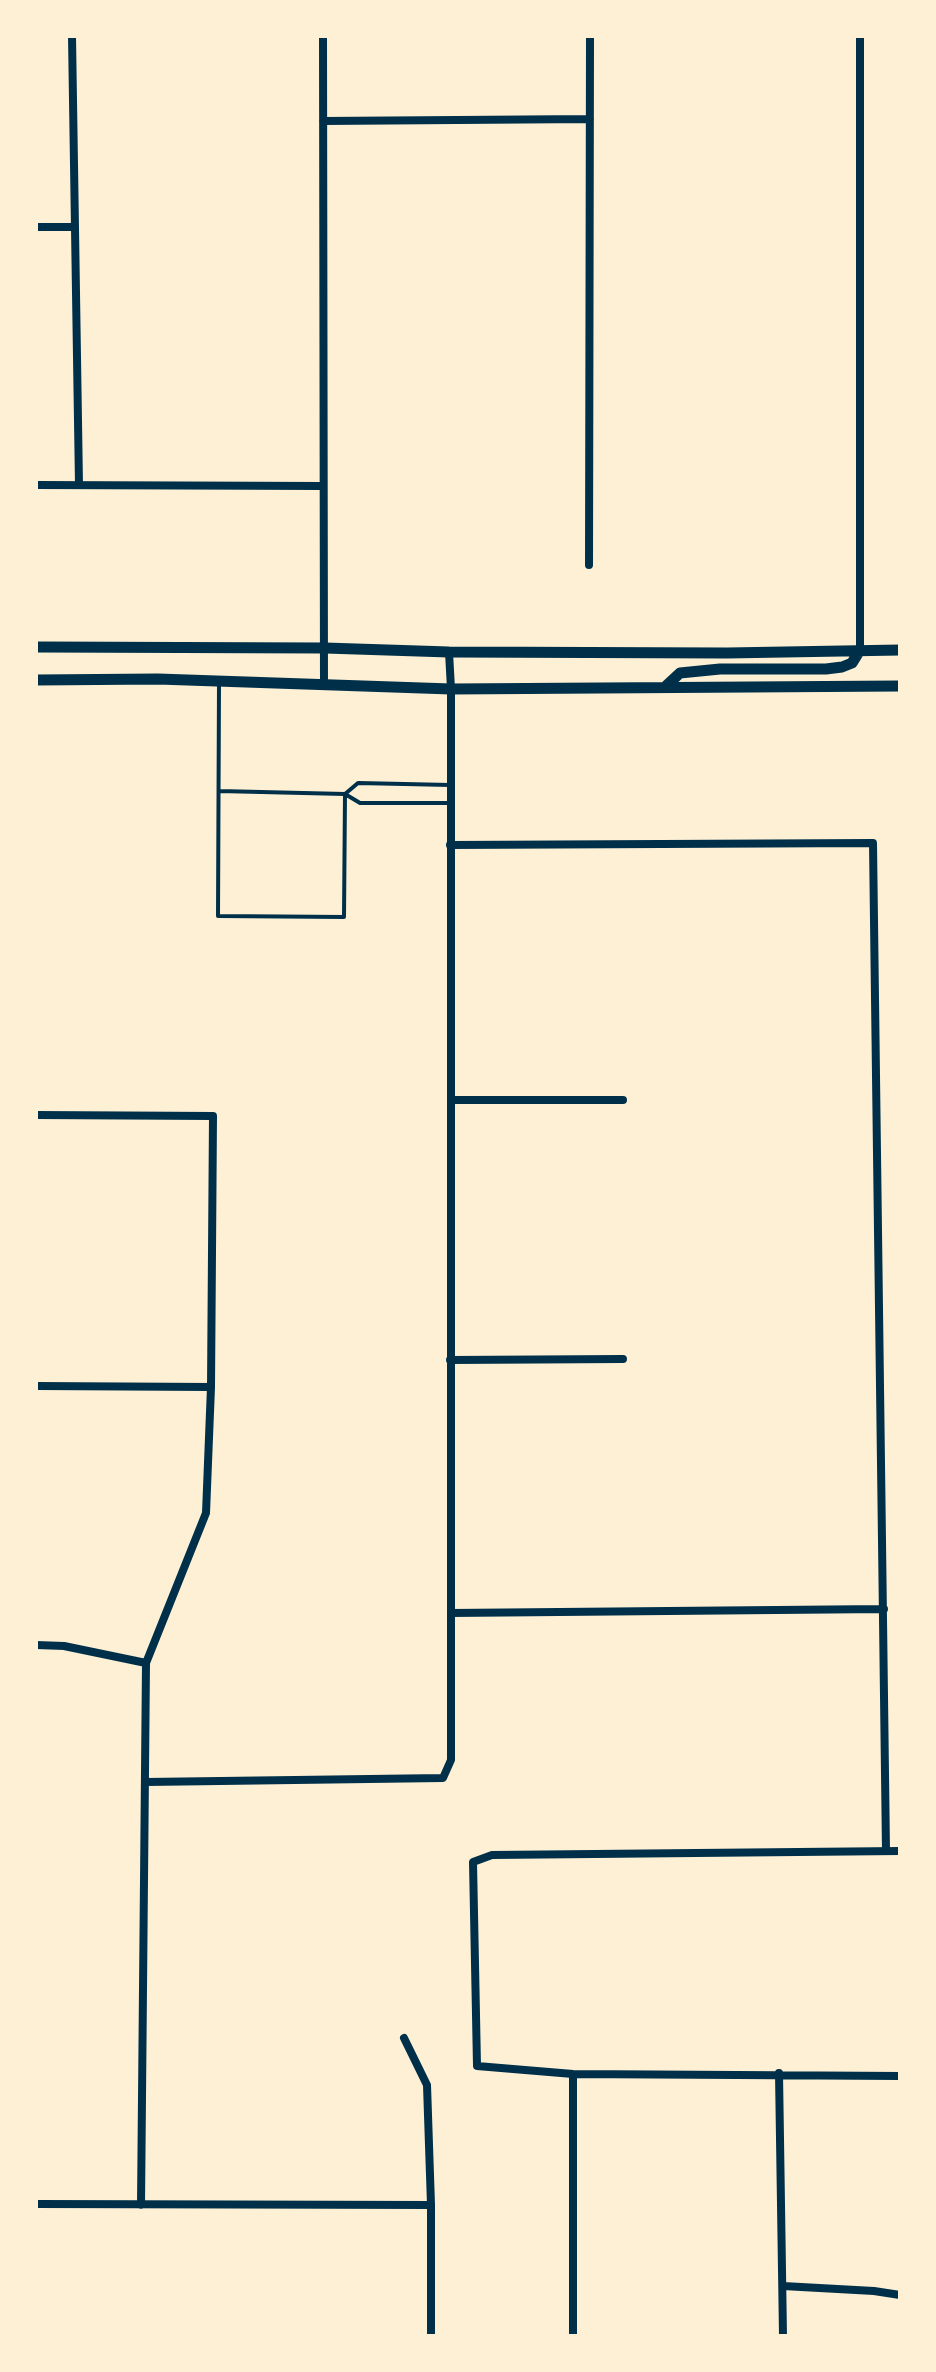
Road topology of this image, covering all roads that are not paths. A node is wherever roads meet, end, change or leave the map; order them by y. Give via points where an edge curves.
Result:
1 (72, 36) edge
2 (323, 36) edge
3 (590, 36) edge
4 (860, 36) edge
5 (590, 119) junction
6 (323, 121) junction
7 (36, 227) edge
8 (75, 227) junction
9 (36, 485) edge
10 (79, 485) junction
11 (323, 486) junction
12 (589, 565) dead end
13 (36, 647) edge
14 (325, 648) junction
15 (860, 650) junction
16 (900, 650) edge
17 (449, 652) junction
18 (36, 680) edge
19 (219, 681) junction
20 (324, 685) junction
21 (666, 686) junction
22 (900, 686) edge
23 (451, 689) junction
24 (450, 785) junction
25 (219, 791) junction
26 (345, 794) junction
27 (450, 803) junction
28 (450, 845) junction
29 (451, 1100) junction
30 (623, 1100) dead end
31 (36, 1115) edge
32 (623, 1359) dead end
33 (450, 1360) junction
34 (36, 1386) edge
35 (211, 1387) junction
36 (884, 1609) junction
37 (451, 1613) junction
38 (36, 1645) edge
39 (146, 1663) junction
40 (146, 1782) junction
41 (886, 1851) junction
42 (900, 1851) edge
43 (404, 2038) dead end
44 (779, 2073) junction
45 (573, 2074) junction
46 (900, 2076) edge
47 (36, 2204) edge
48 (141, 2205) junction
49 (431, 2205) junction
50 (783, 2286) junction
51 (900, 2295) edge
52 (431, 2336) edge
53 (573, 2336) edge
54 (783, 2336) edge

1 - 8 street
2 - 6 street
3 - 5 street
4 - 15 street
5 - 6 street
5 - 12 street
6 - 11 street
7 - 8 street
8 - 10 street
9 - 10 street
10 - 11 street
11 - 14 street
13 - 14 main road
14 - 17 main road
14 - 20 street
15 - 16 main road
15 - 17 main road
15 - 21 main road via 842,667 680,673
17 - 23 street
18 - 19 main road
19 - 20 main road
19 - 25 lane
20 - 23 main road
21 - 22 main road
21 - 23 main road
23 - 24 street
24 - 26 lane via 358,783
24 - 27 street
25 - 26 lane
25 - 26 lane via 218,916 344,917
26 - 27 lane via 360,803
27 - 28 street
28 - 29 street
28 - 36 street via 873,843
29 - 30 street
29 - 33 street
31 - 35 street via 213,1116
32 - 33 street
33 - 37 street
34 - 35 street
35 - 39 street via 206,1513
36 - 37 street
36 - 41 street
37 - 40 street via 453,1745 443,1778
38 - 39 street
39 - 40 street
40 - 48 street
41 - 42 street
41 - 45 street via 492,1855 473,1862 477,2066
43 - 49 street via 427,2085
44 - 45 street
44 - 46 street
44 - 50 street
45 - 53 street
47 - 48 street
48 - 49 street
49 - 52 street
50 - 51 street
50 - 54 street

